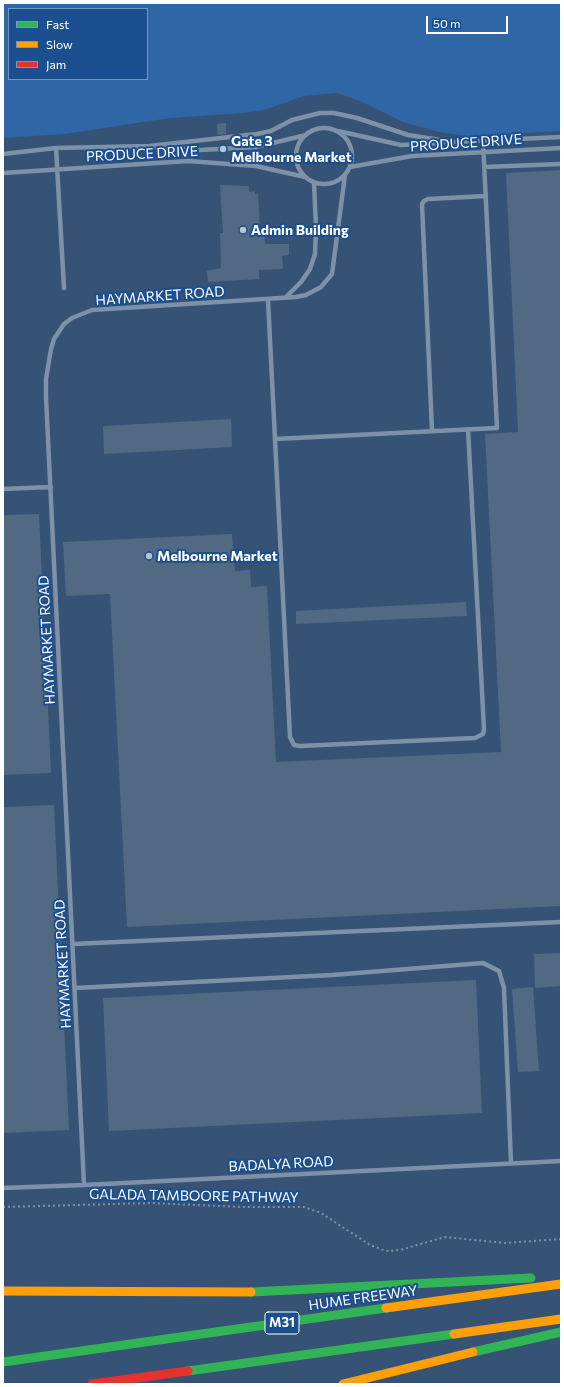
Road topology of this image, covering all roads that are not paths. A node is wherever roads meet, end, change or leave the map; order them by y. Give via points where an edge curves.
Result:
1 (332, 130) junction
2 (306, 135) junction
3 (561, 137) edge
4 (483, 141) junction
5 (453, 142) junction
6 (149, 146) junction
7 (56, 148) junction
8 (561, 148) edge
9 (483, 152) junction
10 (3, 154) edge
11 (561, 164) edge
12 (350, 167) junction
13 (484, 168) junction
14 (58, 170) junction
15 (3, 172) edge
16 (344, 175) junction
17 (305, 177) junction
18 (314, 182) junction
19 (486, 196) junction
20 (64, 288) dead end
21 (286, 297) junction
22 (268, 300) junction
23 (468, 429) junction
24 (432, 430) junction
25 (275, 438) junction
26 (50, 487) junction
27 (3, 489) edge
28 (561, 922) edge
29 (73, 944) junction
30 (75, 988) junction
31 (561, 1161) edge
32 (511, 1163) junction
33 (84, 1185) junction
34 (3, 1188) edge
35 (541, 1277) dead end
36 (561, 1284) edge
37 (3, 1291) edge
38 (561, 1319) edge
39 (561, 1332) edge
40 (3, 1362) edge
41 (92, 1384) edge
42 (343, 1384) edge

1 - 2 lane via 319,129
1 - 5 lane, PRODUCE DRIVE via 401,145
1 - 12 lane via 340,134 349,145 352,158
2 - 6 lane, PRODUCE DRIVE via 256,147 177,150
2 - 17 lane via 300,142 296,160 299,170
3 - 4 lane, PRODUCE DRIVE
4 - 5 lane, PRODUCE DRIVE
4 - 9 lane
5 - 6 lane, PRODUCE DRIVE via 408,135 357,118 320,113 292,120 257,134
6 - 7 lane, PRODUCE DRIVE
7 - 10 lane, PRODUCE DRIVE
7 - 14 lane
8 - 9 lane, PRODUCE DRIVE
9 - 12 lane, PRODUCE DRIVE via 412,156
9 - 13 lane
11 - 13 lane
12 - 16 lane
13 - 19 lane
14 - 15 lane, PRODUCE DRIVE
14 - 17 lane, PRODUCE DRIVE via 188,161 256,166
14 - 20 lane
16 - 18 lane via 330,184
16 - 21 lane, HAYMARKET ROAD via 332,274 321,286 306,295
17 - 18 lane
18 - 21 lane via 315,254 301,282
19 - 23 lane via 497,428
19 - 24 lane via 428,199 422,204
21 - 22 lane, HAYMARKET ROAD
22 - 25 lane
22 - 26 lane, HAYMARKET ROAD via 92,310 64,324 54,339 46,379
23 - 24 lane
23 - 25 lane via 484,729 482,734 475,738 297,746 290,740
24 - 25 lane
26 - 27 lane
26 - 29 lane, HAYMARKET ROAD
28 - 29 lane
29 - 30 lane, HAYMARKET ROAD
30 - 32 lane via 332,975 483,963 499,971 504,988
30 - 33 lane, HAYMARKET ROAD
31 - 32 lane, BADALYA ROAD
32 - 33 lane, BADALYA ROAD
33 - 34 lane, BADALYA ROAD
35 - 37 highway via 217,1293
36 - 40 highway, HUME FREEWAY / M31
38 - 41 highway
39 - 42 highway

